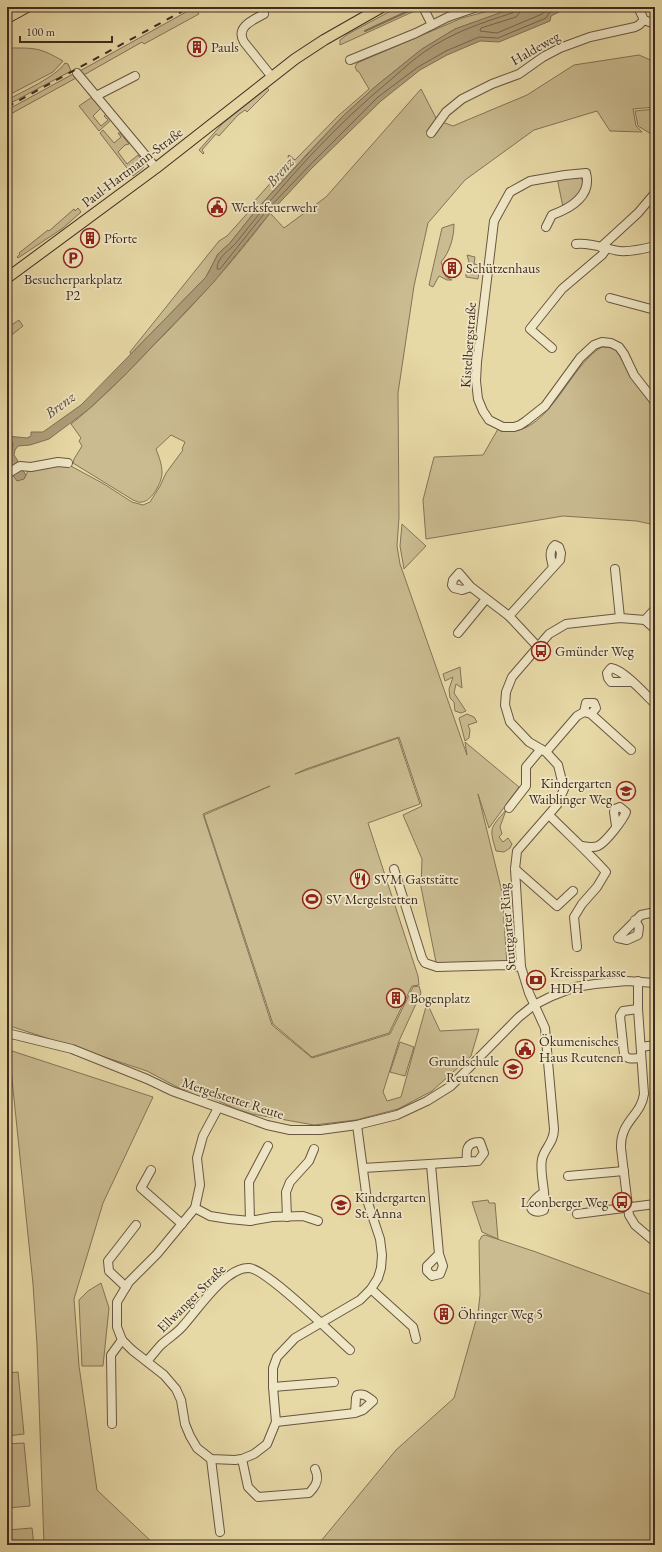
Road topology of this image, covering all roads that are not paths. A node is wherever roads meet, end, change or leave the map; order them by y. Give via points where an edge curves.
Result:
1 (27, 7) edge
2 (382, 7) edge
3 (423, 7) edge
4 (477, 7) edge
5 (638, 7) edge
6 (264, 14) dead end
7 (7, 18) edge
8 (644, 20) junction
9 (655, 24) edge
10 (432, 25) junction
11 (350, 60) dead end
12 (77, 73) dead end
13 (135, 76) dead end
14 (272, 77) junction
15 (96, 96) junction
16 (431, 133) dead end
17 (156, 168) junction
18 (655, 193) edge
19 (546, 227) dead end
20 (576, 244) dead end
21 (655, 246) edge
22 (604, 247) junction
23 (7, 278) edge
24 (610, 298) dead end
25 (655, 310) edge
26 (552, 348) dead end
27 (655, 402) edge
28 (68, 463) dead end
29 (12, 471) edge
30 (553, 566) dead end
31 (614, 569) dead end
32 (471, 588) dead end
33 (486, 599) junction
34 (655, 609) edge
35 (510, 616) junction
36 (620, 618) junction
37 (645, 620) junction
38 (655, 629) edge
39 (458, 633) dead end
40 (537, 646) junction
41 (631, 682) dead end
42 (655, 704) edge
43 (543, 750) junction
44 (631, 750) dead end
45 (509, 808) dead end
46 (549, 815) junction
47 (616, 826) dead end
48 (580, 845) junction
49 (394, 869) dead end
50 (515, 869) junction
51 (573, 890) dead end
52 (655, 912) edge
53 (634, 920) dead end
54 (577, 947) dead end
55 (521, 967) junction
56 (638, 982) junction
57 (655, 983) edge
58 (534, 1005) junction
59 (638, 1009) junction
60 (7, 1033) edge
61 (655, 1045) edge
62 (641, 1047) junction
63 (641, 1058) junction
64 (218, 1108) junction
65 (357, 1125) junction
66 (268, 1146) dead end
67 (314, 1149) dead end
68 (467, 1162) dead end
69 (431, 1165) junction
70 (363, 1168) junction
71 (151, 1170) dead end
72 (624, 1171) junction
73 (568, 1176) dead end
74 (544, 1192) dead end
75 (655, 1204) edge
76 (195, 1208) junction
77 (627, 1208) junction
78 (577, 1214) dead end
79 (287, 1217) junction
80 (250, 1220) junction
81 (318, 1221) dead end
82 (182, 1224) junction
83 (136, 1225) dead end
84 (655, 1242) edge
85 (439, 1254) dead end
86 (126, 1287) junction
87 (371, 1289) junction
88 (320, 1323) junction
89 (416, 1338) dead end
90 (122, 1340) junction
91 (350, 1350) dead end
92 (147, 1362) junction
93 (334, 1382) dead end
94 (273, 1387) junction
95 (355, 1413) dead end
96 (276, 1422) junction
97 (112, 1424) dead end
98 (211, 1459) junction
99 (242, 1459) junction
100 (315, 1469) dead end
101 (220, 1532) dead end

1 - 7 main road
2 - 14 main road, Paul-Hartmann-Straße via 316,45
3 - 10 street
4 - 10 street
5 - 8 street
6 - 14 street via 245,25 241,36
8 - 9 street
8 - 16 street, Haldeweg via 635,27 595,35 566,45 519,74 468,95 446,112
10 - 11 street
12 - 15 street
13 - 15 street
14 - 17 main road, Paul-Hartmann-Straße
15 - 17 street
17 - 23 main road, Paul-Hartmann-Straße
18 - 22 street
19 - 27 street, Kistelbergstraße via 552,215 577,201 585,193 588,181 586,173 530,181 510,192 494,221 477,362 477,389 483,412 489,420 503,427 514,427 526,421 545,406 580,358 594,345 602,342 619,347 634,374
20 - 22 street
21 - 22 street via 630,251
22 - 26 street via 602,255 562,288 530,329
24 - 25 street
28 - 29 street via 20,466
30 - 35 street
31 - 36 street
32 - 33 street
33 - 35 street
33 - 39 street
34 - 37 street
35 - 40 street
36 - 37 street, Stuttgarter Ring
36 - 40 street, Stuttgarter Ring via 566,624 549,634
37 - 38 street
40 - 43 street, Stuttgarter Ring via 512,677 506,692 505,705 510,722 529,742
41 - 42 street
43 - 44 street via 577,716 587,713
43 - 45 street via 526,767 526,786
43 - 46 street, Stuttgarter Ring via 558,765 564,789
46 - 48 street
46 - 50 street, Stuttgarter Ring via 517,851
47 - 48 street via 598,846
48 - 54 street via 606,872 574,917
49 - 55 street via 425,963 437,967
50 - 51 street, Stuttgarter Ring via 557,906
50 - 55 street, Stuttgarter Ring
52 - 53 street via 641,915
55 - 58 street, Stuttgarter Ring
56 - 57 street, Mergelstetter Reute
56 - 58 street, Mergelstetter Reute via 581,986
56 - 59 street
58 - 65 street, Mergelstetter Reute via 498,1037 451,1086 397,1115
58 - 74 street, Stuttgarter Ring via 545,1032 554,1129 552,1141 542,1162
59 - 62 street
59 - 63 street via 623,1011 620,1016 625,1056
60 - 64 street, Mergelstetter Reute via 72,1049 148,1079 172,1092
61 - 62 street
62 - 63 street
63 - 72 street via 643,1098 623,1132 621,1142
64 - 65 street, Mergelstetter Reute via 290,1130 320,1130
64 - 76 street via 203,1136 197,1158 200,1185
65 - 70 street
66 - 80 street via 249,1182
67 - 79 street via 309,1161 290,1182 286,1192
68 - 69 street
69 - 70 street
69 - 85 street
70 - 87 street via 367,1200 380,1239 382,1255 378,1278
71 - 82 street via 141,1188
72 - 73 street
72 - 77 street
75 - 77 street
76 - 80 street via 210,1216
76 - 82 street
77 - 78 street
77 - 84 street via 635,1225
79 - 80 street
79 - 81 street via 303,1216
82 - 86 street
83 - 86 street via 108,1261 109,1271
86 - 90 street via 117,1302 117,1327
87 - 88 street via 360,1300
87 - 89 street via 414,1327
88 - 91 street, Ellwanger Straße
88 - 92 street, Ellwanger Straße via 266,1276 254,1269 241,1269 231,1274 202,1302 182,1328 160,1346
88 - 94 street via 294,1338 277,1357 273,1368
90 - 92 street
90 - 97 street via 111,1355
92 - 98 street via 164,1375 176,1389 190,1436 197,1448
93 - 94 street
94 - 96 street
95 - 96 street
96 - 99 street via 267,1444
98 - 99 street
98 - 101 street
99 - 100 street via 248,1487 258,1497 309,1493 316,1486

